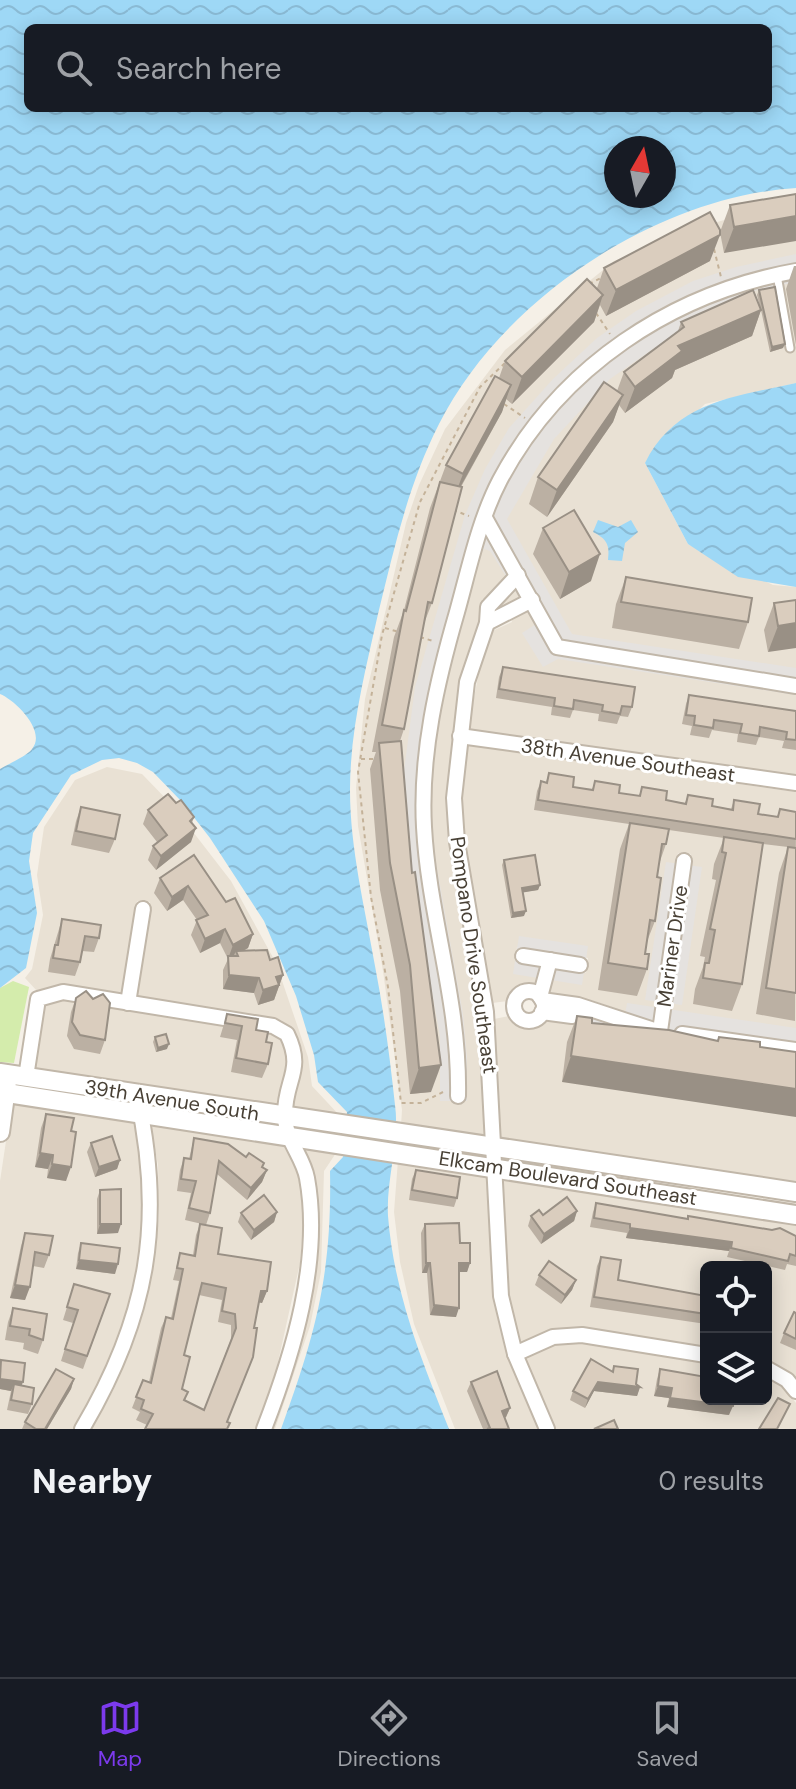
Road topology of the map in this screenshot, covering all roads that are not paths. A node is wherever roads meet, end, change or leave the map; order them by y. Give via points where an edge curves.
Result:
1 (796, 271) edge
2 (777, 274) junction
3 (790, 348) dead end
4 (484, 520) junction
5 (525, 588) junction
6 (487, 623) junction
7 (796, 686) edge
8 (460, 736) junction
9 (796, 783) edge
10 (684, 861) dead end
11 (143, 909) dead end
12 (523, 956) dead end
13 (550, 960) junction
14 (580, 965) dead end
15 (128, 1003) junction
16 (541, 1003) junction
17 (514, 1008) junction
18 (486, 1012) junction
19 (660, 1031) junction
20 (796, 1050) edge
21 (8, 1082) edge
22 (458, 1096) dead end
23 (139, 1104) junction
24 (285, 1116) junction
25 (0, 1132) edge
26 (342, 1134) junction
27 (288, 1136) junction
28 (492, 1157) junction
29 (659, 1171) junction
30 (657, 1192) junction
31 (796, 1192) edge
32 (796, 1215) edge
33 (515, 1354) junction
34 (700, 1354) edge
35 (772, 1371) edge
36 (796, 1391) edge
37 (82, 1429) edge
38 (264, 1429) edge
39 (547, 1429) edge

1 - 2 street, Pompano Drive Southeast
2 - 3 lane
2 - 4 street, Pompano Drive Southeast via 724,288 664,315 583,373 536,425 500,481
4 - 5 street
4 - 22 street, Pompano Drive Southeast via 447,644 428,745 424,814 455,1013
5 - 6 street
5 - 6 street, Pompano Drive Southeast via 488,607
5 - 7 street via 557,647
6 - 8 street, Pompano Drive Southeast via 467,682
8 - 9 street, 38th Avenue Southeast
8 - 18 street, Pompano Drive Southeast via 454,798 457,842
10 - 19 street, Mariner Drive
11 - 15 street
12 - 13 street
13 - 14 street
13 - 16 street
15 - 21 street via 63,992 38,999
15 - 24 street via 273,1026 287,1034 297,1061
16 - 17 street via 531,992 522,993
16 - 17 street via 536,1019 524,1020
16 - 19 street via 572,1016 590,1011
17 - 18 street
18 - 28 street, Pompano Drive Southeast
19 - 20 street
21 - 23 street, 39th Avenue South
21 - 25 street
23 - 24 street, 39th Avenue South
23 - 27 street, 39th Avenue South
23 - 37 street via 151,1165 152,1220 144,1274 131,1328 108,1386
24 - 26 street, 39th Avenue South
24 - 27 street
26 - 27 street, 39th Avenue South
26 - 28 street, Elkcam Boulevard Southeast
27 - 38 street via 307,1175 307,1264 279,1391
28 - 29 street, Elkcam Boulevard Southeast
28 - 30 street, Elkcam Boulevard Southeast
28 - 33 street, Pompano Drive Southeast via 501,1296
29 - 30 street
29 - 31 street, Elkcam Boulevard Southeast
30 - 32 street, Elkcam Boulevard Southeast
33 - 34 street via 553,1337 582,1335
33 - 39 street, Pompano Drive Southeast
35 - 36 street

